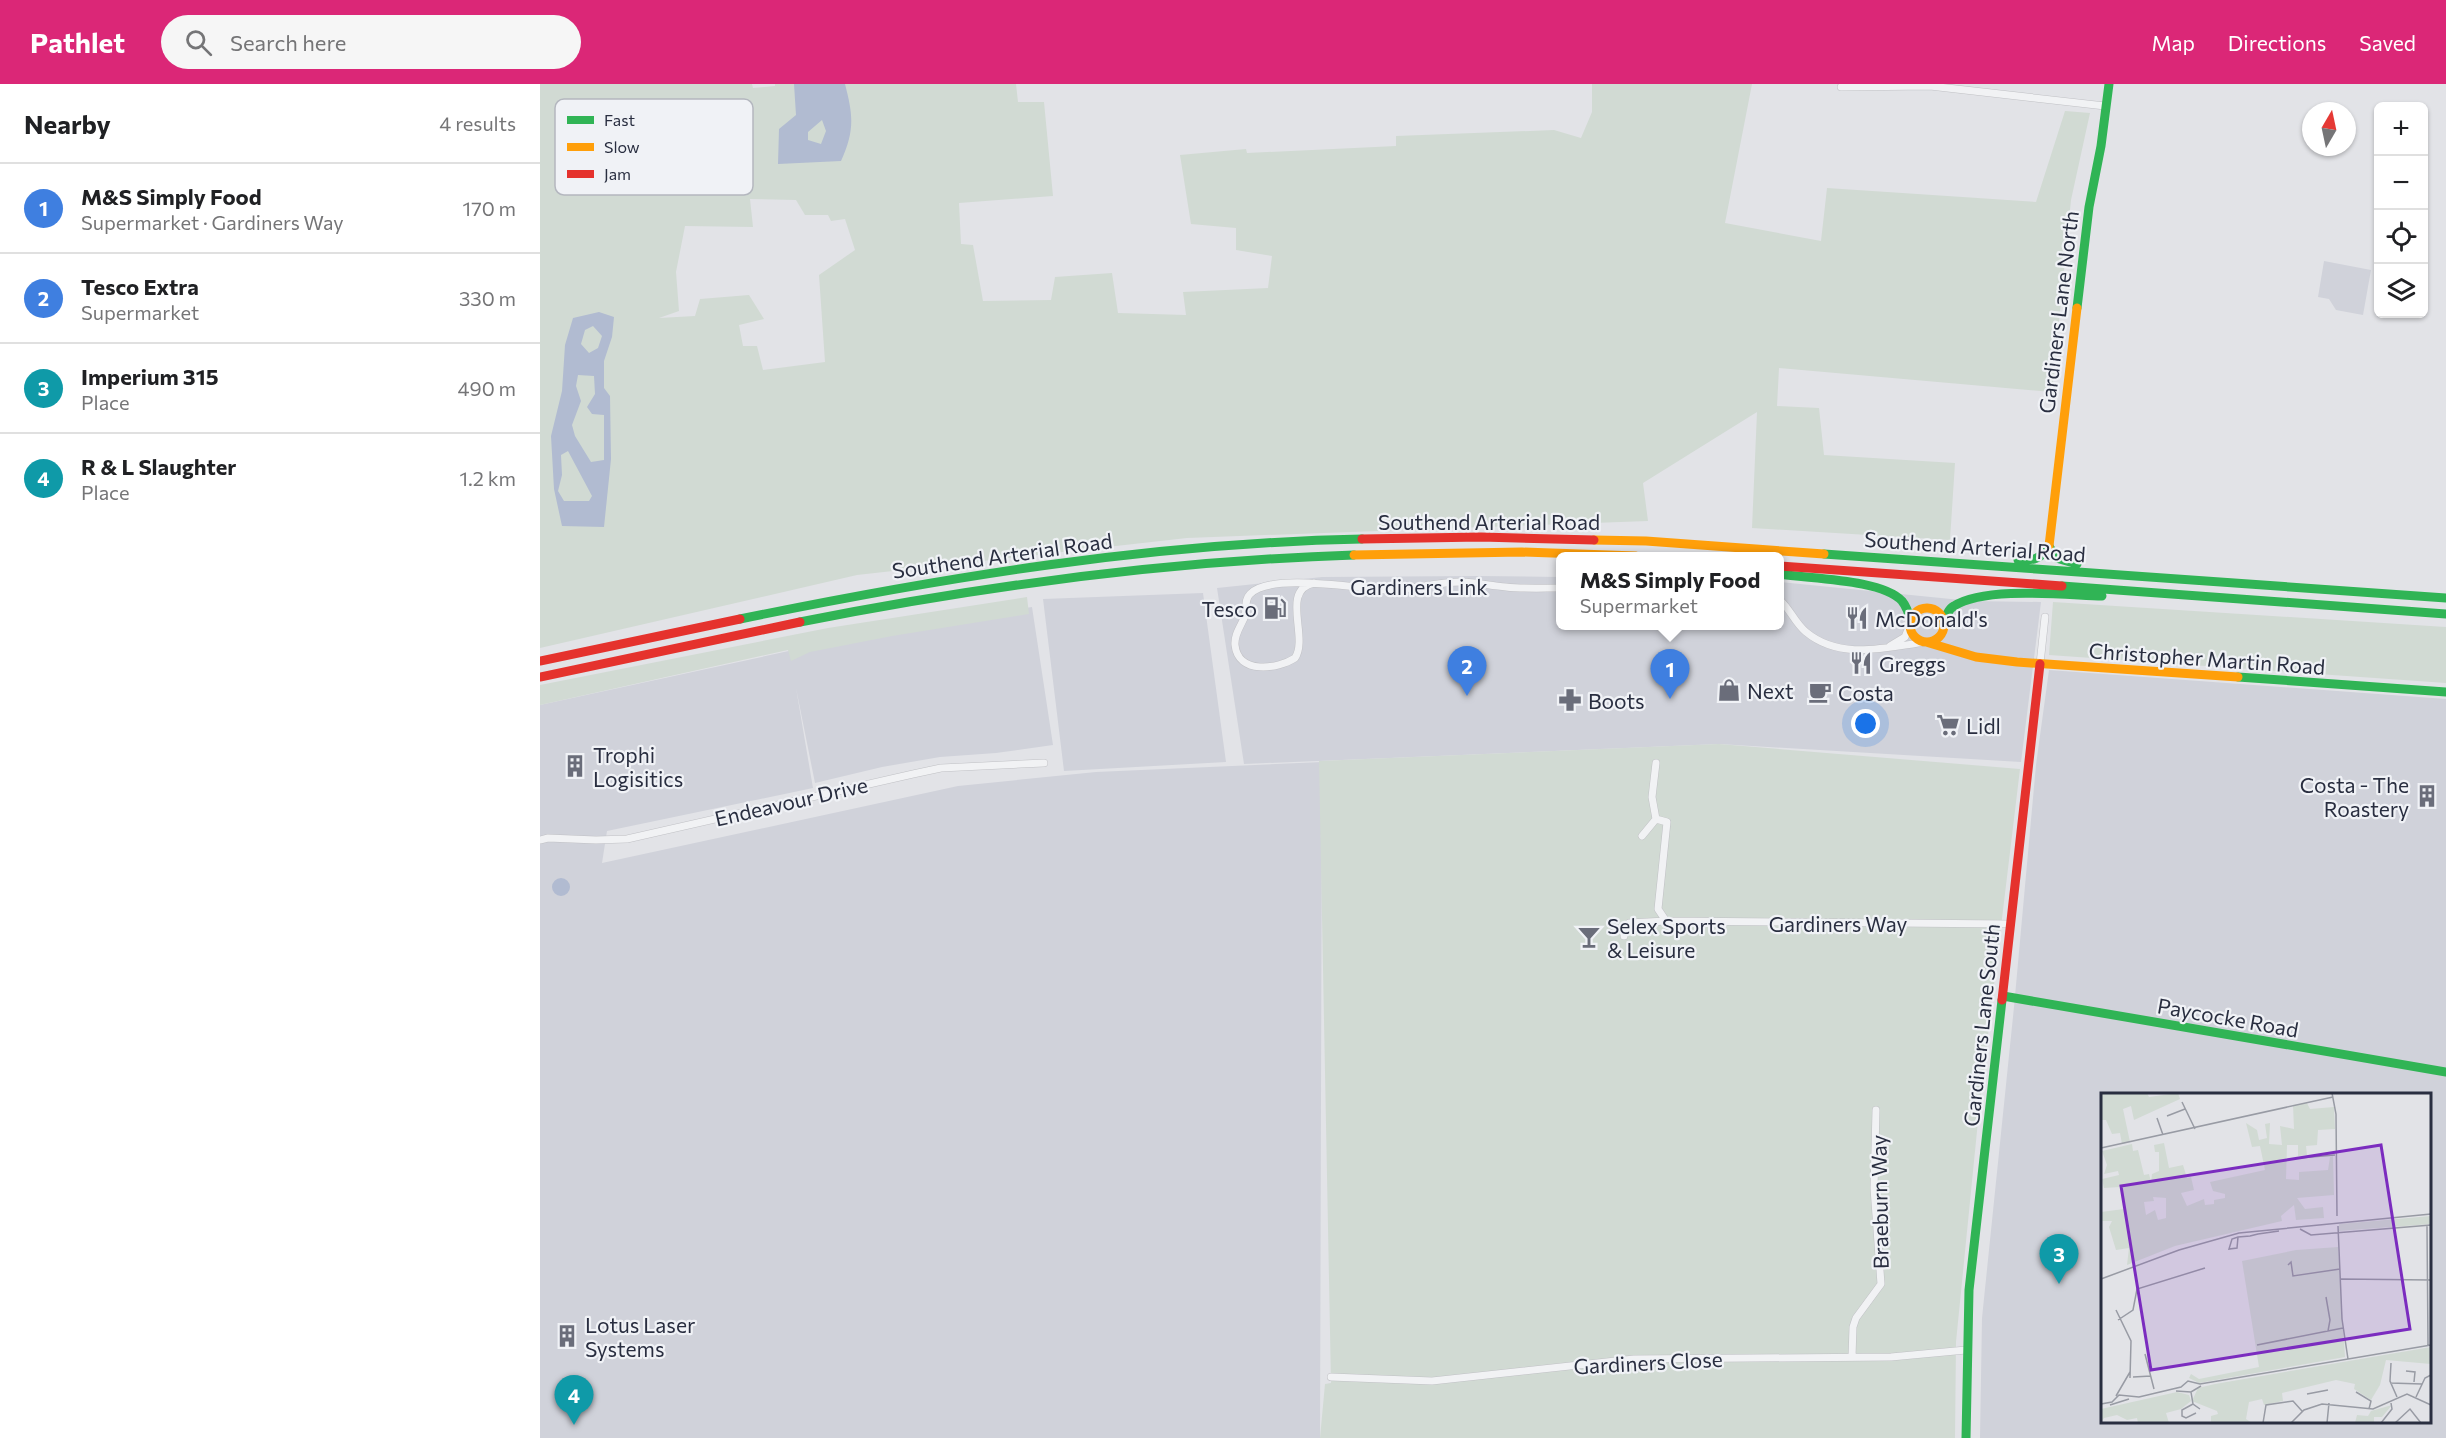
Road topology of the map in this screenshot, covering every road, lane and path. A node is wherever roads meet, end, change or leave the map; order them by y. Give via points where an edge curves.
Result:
1 (2109, 84) edge
2 (1841, 87) dead end
3 (2105, 106) junction
4 (2049, 546) junction
5 (1556, 554) edge
6 (1875, 557) junction
7 (1784, 566) edge
8 (1784, 575) edge
9 (1314, 583) junction
10 (2288, 586) junction
11 (1556, 588) edge
12 (2446, 598) edge
13 (2286, 602) junction
14 (1784, 606) edge
15 (2446, 614) edge
16 (2045, 617) dead end
17 (1911, 622) junction
18 (1944, 626) junction
19 (1926, 642) junction
20 (1876, 650) junction
21 (1966, 654) junction
22 (540, 662) edge
23 (2040, 664) junction
24 (540, 677) edge
25 (2446, 692) edge
26 (1044, 763) dead end
27 (1656, 763) dead end
28 (1656, 819) junction
29 (1642, 836) dead end
30 (540, 840) edge
31 (1666, 921) junction
32 (2011, 924) junction
33 (1624, 936) dead end
34 (2003, 996) junction
35 (2446, 1072) edge
36 (1876, 1110) dead end
37 (1966, 1350) junction
38 (1852, 1357) junction
39 (1331, 1377) dead end
40 (1966, 1438) edge

1 - 3 main road, Gardiners Lane North
2 - 3 street via 1930,86
3 - 4 main road, Gardiners Lane North
4 - 6 main road via 2043,556 2031,560
4 - 10 main road via 2052,555 2064,563
5 - 24 main road, Southend Arterial Road via 1329,555 1110,572 878,607
6 - 10 main road, Southend Arterial Road
6 - 22 main road, Southend Arterial Road via 1647,541 1481,537 1198,548 1031,567 876,591
7 - 13 main road, Southend Arterial Road
8 - 17 main road via 1881,588 1903,601
9 - 9 street, Gardiners Link via 1304,586 1298,596 1299,646 1295,658 1268,668 1241,658 1235,640 1250,594 1272,586
9 - 11 street, Gardiners Link via 1388,590 1462,582
10 - 12 main road, Southend Arterial Road
13 - 15 main road, Southend Arterial Road
13 - 18 main road via 2053,595 1989,597 1954,606
14 - 20 street via 1818,640 1841,648
16 - 23 street, Gardiners Lane South
17 - 18 main road via 1919,610 1929,608 1938,612
17 - 19 main road via 1914,636
17 - 20 street via 1899,642
18 - 19 main road via 1939,637
18 - 21 main road via 1948,641
19 - 20 street
19 - 21 main road, Christopher Martin Road
21 - 23 main road, Christopher Martin Road
23 - 25 main road, Christopher Martin Road
23 - 32 main road, Gardiners Lane South
26 - 30 street, Endeavour Drive via 941,768 627,839
27 - 28 street via 1652,797
28 - 29 street
28 - 31 street via 1667,822 1658,909
31 - 32 street, Gardiners Way
31 - 33 street, Gardiners Way via 1629,922 1624,927
32 - 34 main road, Gardiners Lane South
34 - 35 main road, Paycocke Road
34 - 37 main road, Gardiners Lane South via 1970,1280
36 - 38 street, Braeburn Way via 1874,1188 1881,1284 1856,1318
37 - 38 street, Gardiners Close
37 - 40 main road, Gardiners Lane South
38 - 39 street, Gardiners Close via 1636,1359 1432,1380

